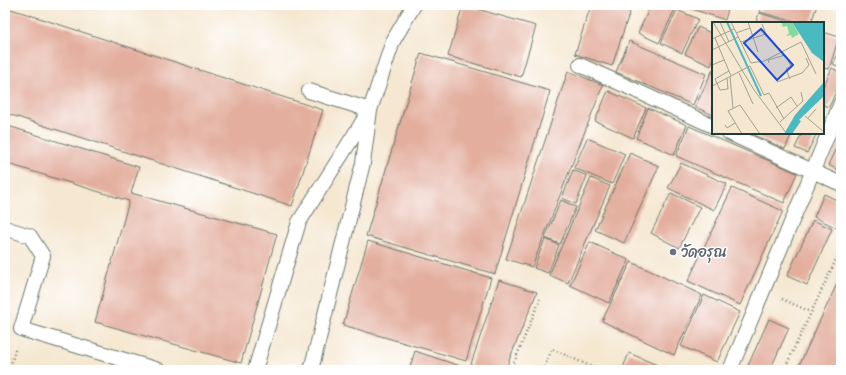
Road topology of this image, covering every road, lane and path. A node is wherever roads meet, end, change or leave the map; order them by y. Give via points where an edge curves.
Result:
1 (414, 5) edge
2 (580, 65) dead end
3 (309, 91) dead end
4 (841, 103) edge
5 (370, 110) junction
6 (712, 126) edge
7 (731, 134) edge
8 (812, 171) junction
9 (841, 184) edge
10 (5, 228) edge
11 (841, 249) edge
12 (762, 291) junction
13 (540, 299) dead end
14 (811, 312) junction
15 (158, 370) edge
16 (255, 370) edge
17 (311, 370) edge
18 (511, 370) edge
19 (543, 370) edge
20 (599, 370) edge
21 (730, 370) edge
22 (784, 370) edge

1 - 5 lane via 392,41
2 - 6 lane
3 - 5 lane
4 - 8 lane
5 - 16 lane via 299,222
5 - 17 lane via 363,163
7 - 8 lane
8 - 9 lane
8 - 12 lane
10 - 15 lane via 30,236 43,256 21,329
11 - 14 path
12 - 14 path
12 - 21 lane
13 - 18 path
14 - 22 path
19 - 20 path via 552,349

